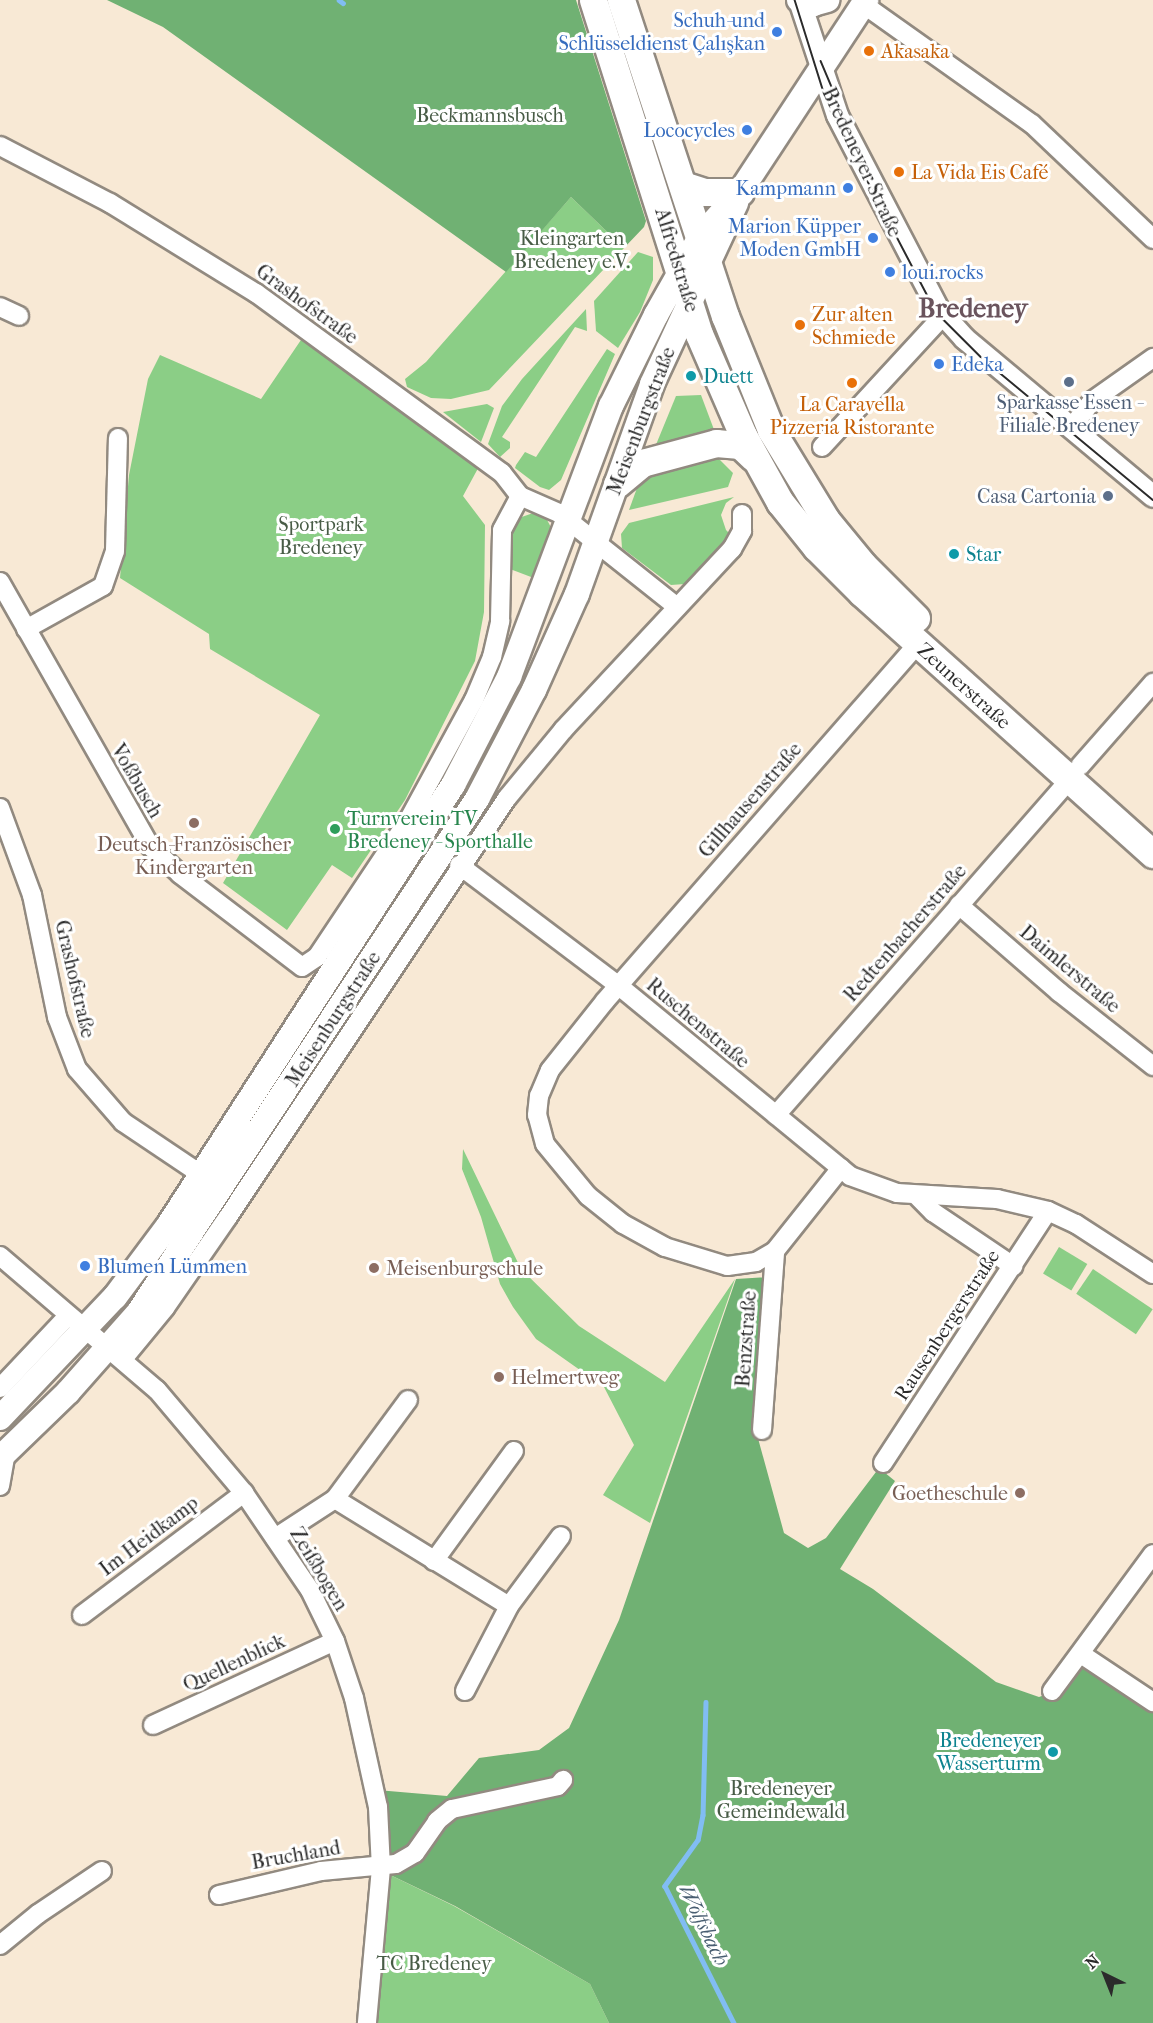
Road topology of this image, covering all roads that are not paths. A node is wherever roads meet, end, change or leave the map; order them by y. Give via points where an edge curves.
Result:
1 (593, 0) edge
2 (621, 0) edge
3 (799, 0) edge
4 (827, 0) edge
5 (864, 2) edge
6 (818, 67) junction
7 (0, 146) edge
8 (683, 185) junction
9 (740, 192) junction
10 (700, 237) junction
11 (1153, 239) edge
12 (710, 266) junction
13 (681, 268) junction
14 (690, 301) junction
15 (0, 307) edge
16 (944, 315) junction
17 (20, 316) dead end
18 (1153, 358) edge
19 (1071, 428) junction
20 (118, 438) dead end
21 (822, 447) dead end
22 (753, 457) junction
23 (617, 484) junction
24 (805, 487) joint
25 (519, 496) junction
26 (1153, 496) edge
27 (785, 509) joint
28 (742, 514) dead end
29 (570, 521) junction
30 (595, 543) junction
31 (0, 582) edge
32 (677, 607) junction
33 (26, 629) junction
34 (918, 644) junction
35 (1153, 683) edge
36 (1074, 773) junction
37 (0, 808) edge
38 (1153, 830) edge
39 (1153, 854) edge
40 (459, 865) junction
41 (959, 905) junction
42 (619, 986) junction
43 (1153, 1066) edge
44 (776, 1115) junction
45 (841, 1168) junction
46 (202, 1175) junction
47 (917, 1196) junction
48 (1048, 1211) junction
49 (775, 1251) junction
50 (0, 1256) edge
51 (1013, 1266) junction
52 (1153, 1274) edge
53 (76, 1324) junction
54 (116, 1354) junction
55 (0, 1388) edge
56 (408, 1400) dead end
57 (0, 1418) edge
58 (762, 1430) dead end
59 (513, 1451) dead end
60 (3, 1456) edge
61 (883, 1463) dead end
62 (0, 1486) edge
63 (244, 1493) junction
64 (335, 1499) junction
65 (561, 1536) dead end
66 (275, 1538) junction
67 (1153, 1554) edge
68 (434, 1560) junction
69 (509, 1606) junction
70 (82, 1616) dead end
71 (334, 1641) junction
72 (1081, 1654) junction
73 (1052, 1690) dead end
74 (465, 1691) dead end
75 (1153, 1702) edge
76 (153, 1725) dead end
77 (563, 1780) dead end
78 (381, 1868) junction
79 (102, 1871) dead end
80 (219, 1895) dead end
81 (0, 1945) edge
82 (368, 2023) edge

1 - 13 main road, Alfredstraße
2 - 8 main road, Alfredstraße
3 - 4 main road via 813,4
3 - 6 street, Bredeneyer Straße
5 - 6 main road
5 - 11 street via 1032,124
6 - 9 main road
6 - 16 street, Bredeneyer Straße via 860,162 919,278
7 - 25 street, Grashofstraße via 110,203 256,293 502,473
8 - 9 main road via 704,192
8 - 10 main road, Alfredstraße
9 - 10 main road, Meisenburgstraße
9 - 12 main road, Meisenburgstraße
10 - 12 main road, Alfredstraße
10 - 13 main road, Meisenburgstraße
12 - 14 main road, Meisenburgstraße
12 - 24 main road, Alfredstraße via 741,359 771,430
13 - 14 main road, Alfredstraße
13 - 29 main road, Meisenburgstraße via 611,406
14 - 22 main road, Alfredstraße via 699,334
14 - 23 main road, Meisenburgstraße via 652,384
15 - 17 street
16 - 19 street, Bredeneyer Straße via 964,338
16 - 21 street
18 - 19 street via 1092,401
19 - 26 street, Bredeneyer Straße
20 - 33 street via 115,550 103,586
22 - 23 main road via 740,445 710,444 642,463
22 - 27 main road, Alfredstraße
23 - 30 main road, Meisenburgstraße
24 - 36 main road, Zeunerstraße via 863,565
25 - 29 street, Grashofstraße
25 - 33 street, Voßbusch via 502,530 504,583 496,640 474,700 409,819 317,957 302,967 180,874 150,846
27 - 34 main road, Zeunerstraße via 816,547
28 - 32 street, Meisenburgstraße via 742,531 732,549
29 - 30 street
29 - 46 main road, Meisenburgstraße via 509,677 453,785
30 - 32 street
30 - 54 main road, Meisenburgstraße via 534,690 477,799 138,1313
31 - 33 street, Voßbusch
32 - 40 street, Meisenburgstraße via 563,730
34 - 36 main road, Zeunerstraße
34 - 42 street, Gillhausenstraße
35 - 36 street, Redtenbacherstraße
36 - 38 main road, Zeunerstraße
36 - 39 main road, Zeunerstraße
36 - 41 street, Redtenbacherstraße
37 - 46 street, Grashofstraße via 33,895 57,1017 77,1069 92,1091 123,1122
40 - 42 street, Ruschenstraße
40 - 54 street, Meisenburgstraße via 165,1308
41 - 43 street, Daimlerstraße via 1059,992
41 - 44 street, Redtenbacherstraße
42 - 44 street, Ruschenstraße
42 - 49 street, Gillhausenstraße via 543,1081 537,1114 545,1144 596,1203 623,1224 665,1247 727,1266 756,1262
44 - 45 street, Ruschenstraße
45 - 47 street, Ruschenstraße via 877,1188
45 - 49 street
46 - 53 main road, Meisenburgstraße via 122,1288
47 - 48 street, Ruschenstraße via 997,1199
47 - 51 street via 933,1212
48 - 51 street, Rausenbergerstraße
48 - 52 street, Ruschenstraße via 1076,1224
49 - 58 street, Benzstraße
50 - 53 street, Zeißbogen
51 - 61 street, Rausenbergerstraße
53 - 54 street, Zeißbogen
53 - 55 street, Meisenburgstraße
53 - 57 main road, Meisenburgstraße
54 - 60 main road, Meisenburgstraße
54 - 63 street, Zeißbogen via 157,1390
56 - 64 street
59 - 68 street
60 - 62 street, Meisenburgstraße
63 - 66 street, Zeißbogen
63 - 70 street, Im Heidkamp
64 - 66 street
64 - 68 street
65 - 69 street
66 - 71 street, Zeißbogen via 310,1590
67 - 72 street
68 - 69 street
69 - 74 street
71 - 76 street, Quellenblick
71 - 78 street, Zeißbogen via 368,1757 378,1807
72 - 73 street
72 - 75 street
77 - 78 street via 558,1786 452,1809 437,1821 415,1853
78 - 80 street, Bruchland via 321,1871
78 - 82 street, Zeißbogen
79 - 81 street

